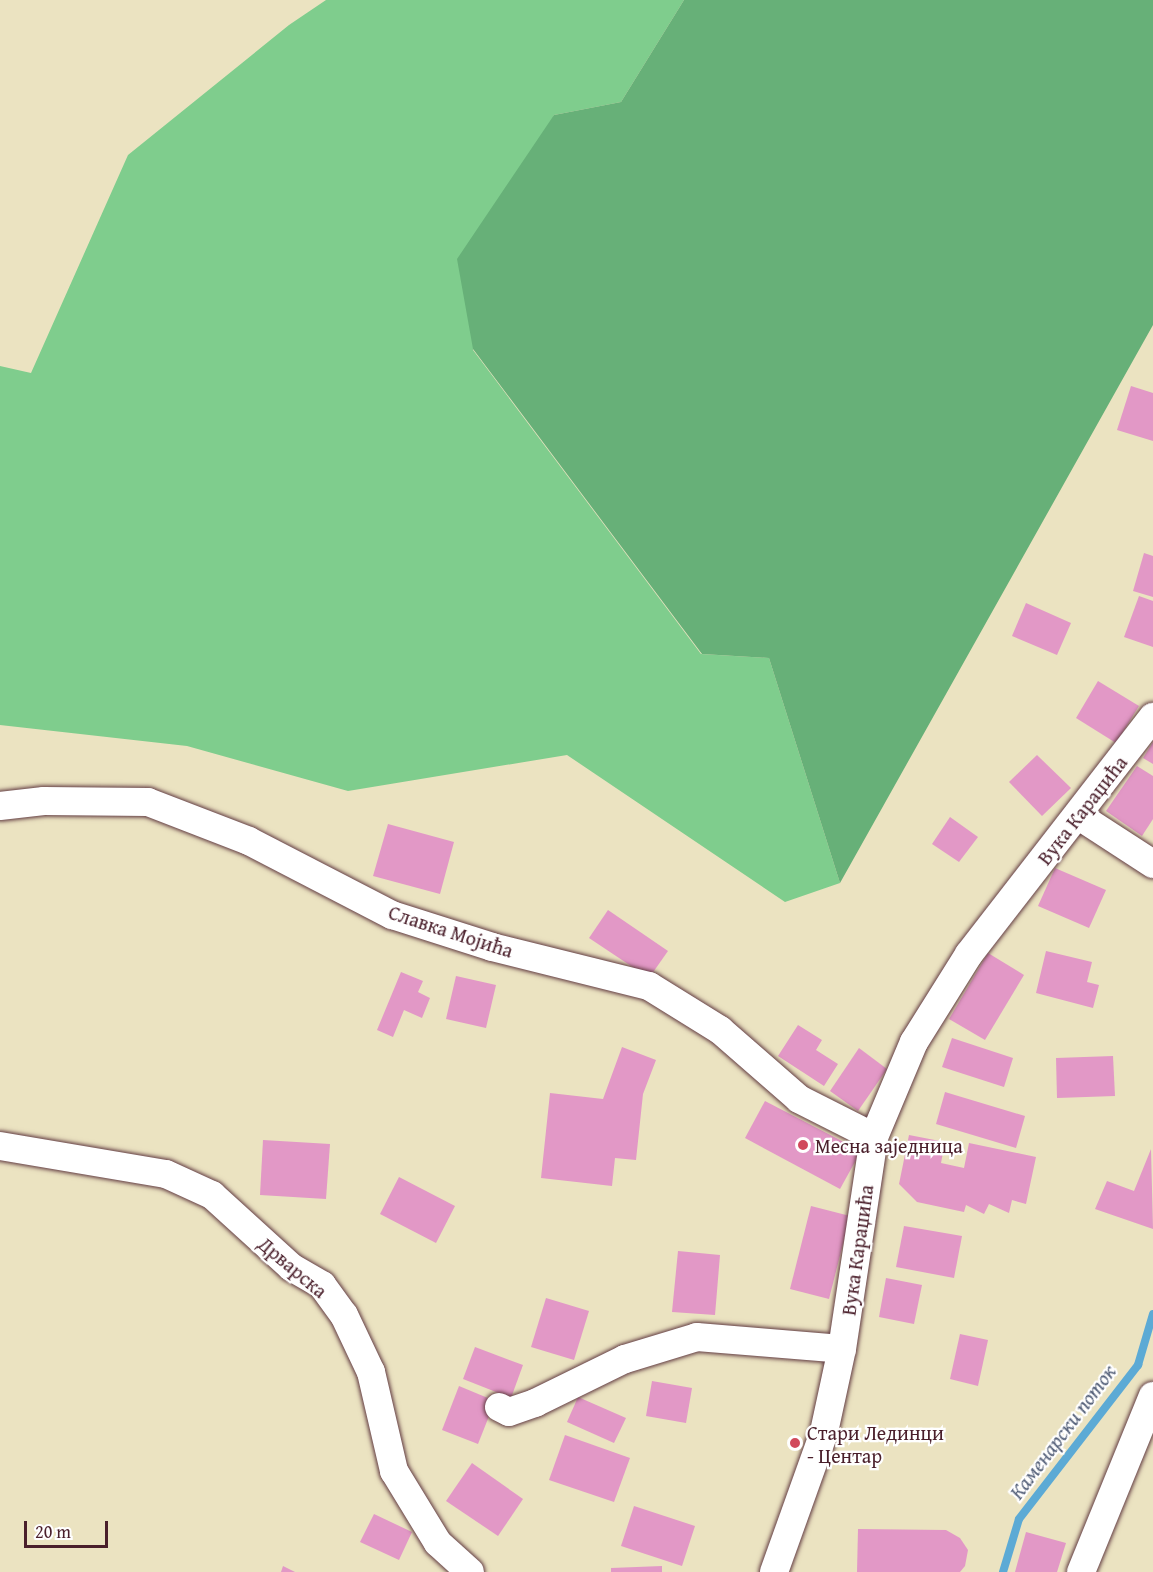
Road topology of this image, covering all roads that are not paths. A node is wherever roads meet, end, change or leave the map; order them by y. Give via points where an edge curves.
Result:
1 (1153, 717) edge
2 (0, 806) edge
3 (1080, 816) junction
4 (1153, 864) edge
5 (874, 1137) junction
6 (0, 1146) edge
7 (842, 1349) junction
8 (1153, 1396) edge
9 (499, 1407) dead end
10 (470, 1572) edge
11 (774, 1572) edge
12 (1081, 1572) edge

1 - 3 street, Вука Караџића
2 - 5 street, Славка Мојића via 44,801 148,802 249,841 392,915 492,947 649,986 720,1030 799,1099
3 - 4 street
3 - 5 street, Вука Караџића via 938,998 914,1042
5 - 7 street, Вука Караџића
6 - 10 street, Дрварска via 166,1174 212,1195 291,1267 322,1285 344,1315 371,1372 394,1471 438,1543
7 - 9 street via 697,1337 625,1359 535,1403 509,1412
7 - 11 street, Вука Караџића via 824,1432
8 - 12 street

